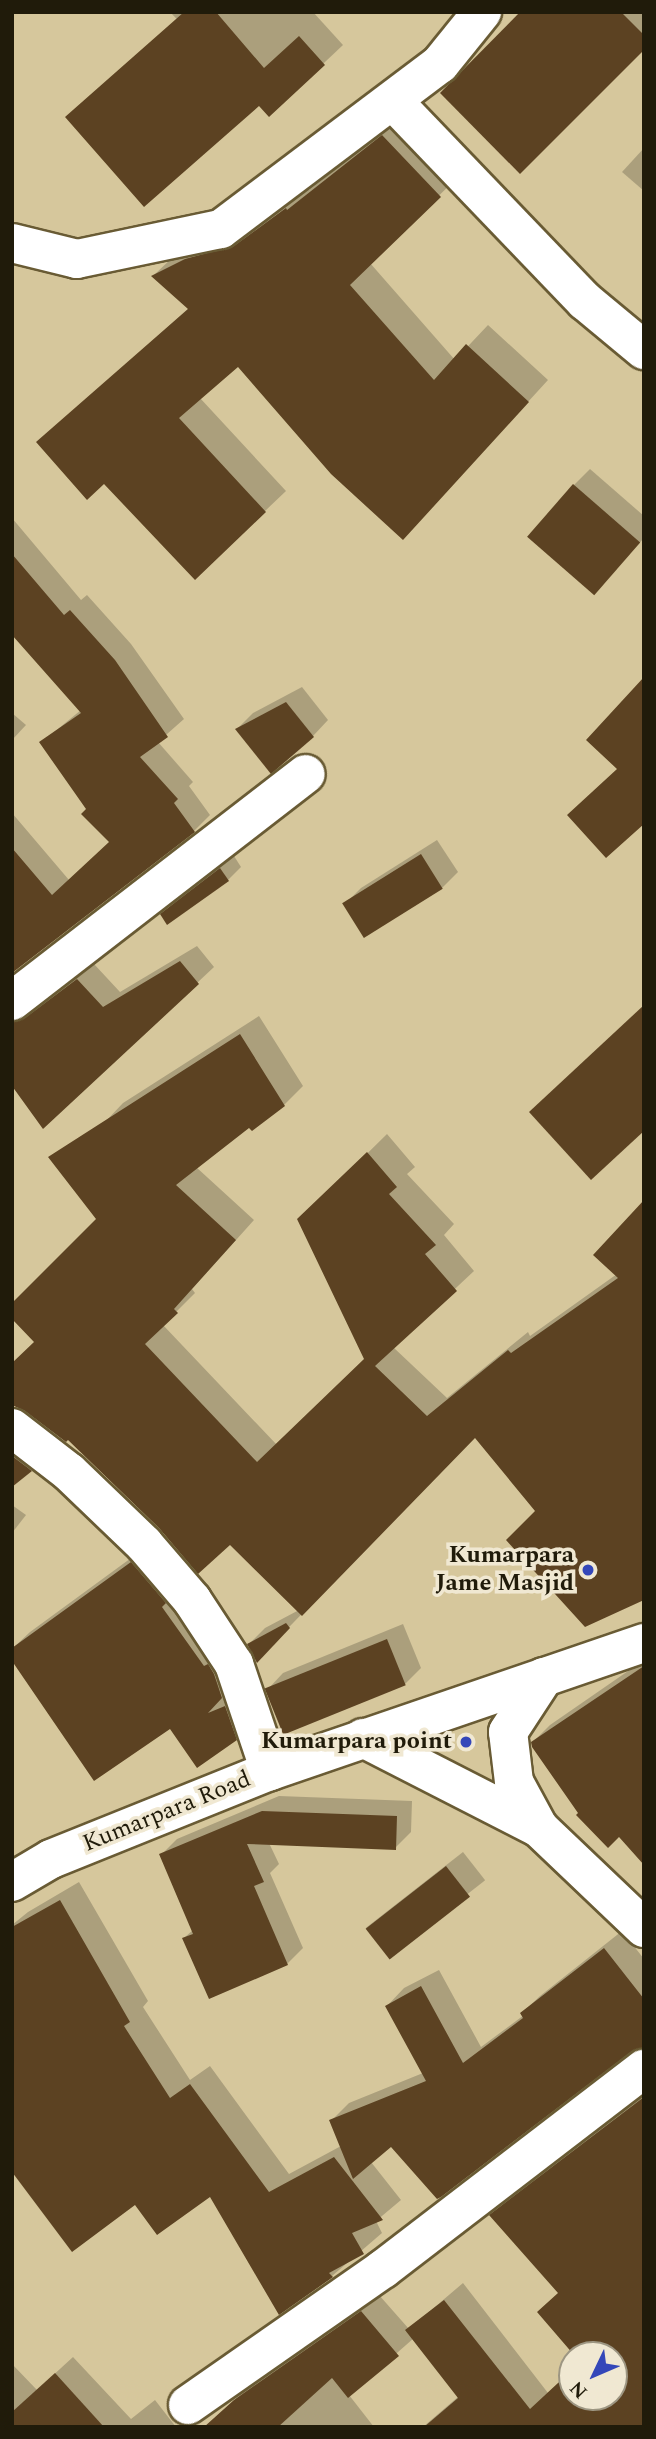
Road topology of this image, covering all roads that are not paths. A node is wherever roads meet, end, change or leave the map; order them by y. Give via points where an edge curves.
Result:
1 (482, 12) edge
2 (393, 101) junction
3 (12, 243) edge
4 (644, 350) edge
5 (306, 774) dead end
6 (12, 1001) edge
7 (12, 1428) edge
8 (644, 1643) edge
9 (544, 1677) junction
10 (363, 1738) junction
11 (270, 1770) junction
12 (539, 1828) junction
13 (12, 1882) edge
14 (644, 1928) edge
15 (644, 2069) edge
16 (188, 2406) dead end

1 - 2 street via 440,64
2 - 3 street via 221,229 77,259
2 - 4 street via 585,301
5 - 6 street
7 - 11 street via 69,1472 144,1544 192,1600 234,1664
8 - 9 street, Kumarpara Road
9 - 10 street, Kumarpara Road
9 - 12 street via 508,1732 514,1782
10 - 11 street, Kumarpara Road
10 - 12 street
11 - 13 street, Kumarpara Road via 51,1858
12 - 14 street
15 - 16 street via 383,2269

